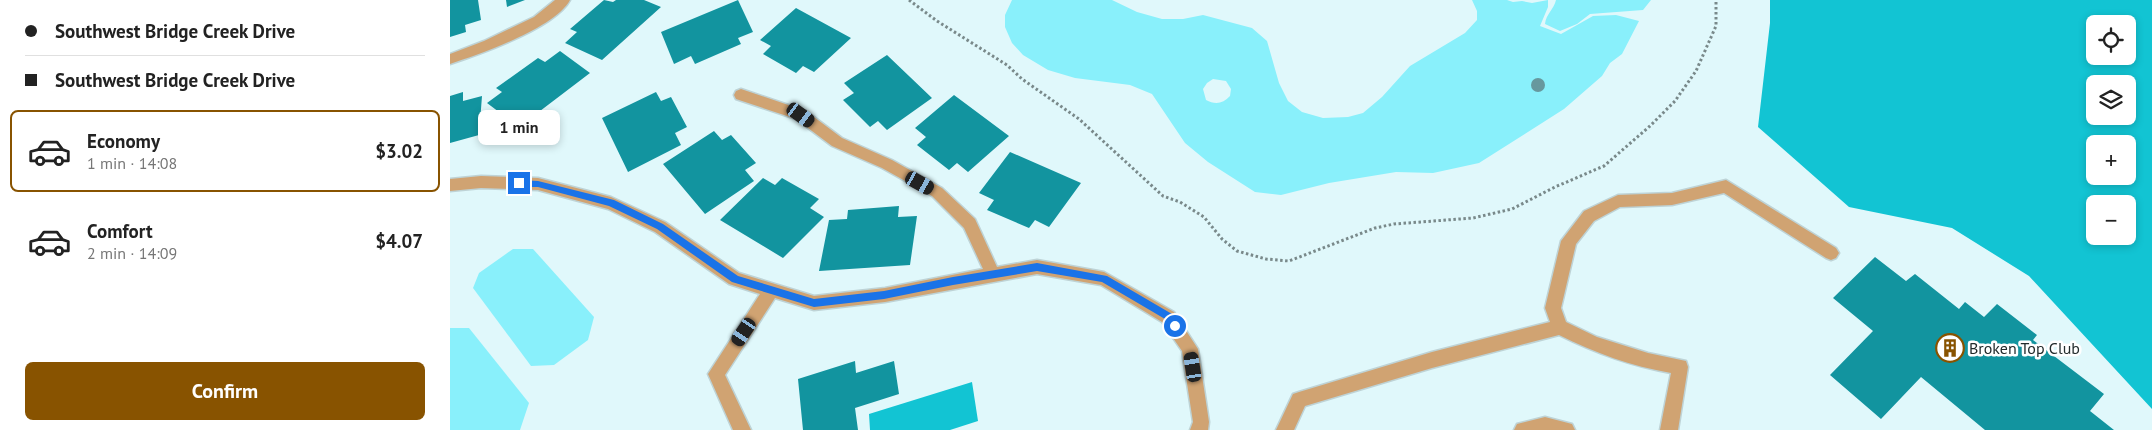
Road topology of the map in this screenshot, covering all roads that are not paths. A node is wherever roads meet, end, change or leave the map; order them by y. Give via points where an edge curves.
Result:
1 (564, 0) edge
2 (450, 59) edge
3 (741, 95) dead end
4 (450, 185) edge
5 (1831, 253) dead end
6 (993, 274) junction
7 (772, 290) junction
8 (1560, 327) junction
9 (742, 430) edge
10 (1199, 430) edge
11 (1285, 430) edge
12 (1523, 430) edge
13 (1566, 430) edge
14 (1669, 430) edge

1 - 2 street via 539,21
3 - 6 street via 801,115 837,142 887,164 937,192 970,224
4 - 7 street via 481,182 538,184 611,203 660,227 735,279
5 - 8 street via 1726,186 1672,200 1618,201 1589,216 1569,241 1553,308
6 - 7 street via 884,295 814,303
6 - 10 street via 1037,267 1104,279 1168,317 1190,349 1201,422
7 - 9 street via 716,374
8 - 11 street via 1432,360 1299,400
8 - 14 street via 1594,344 1680,367
12 - 13 street via 1545,425

